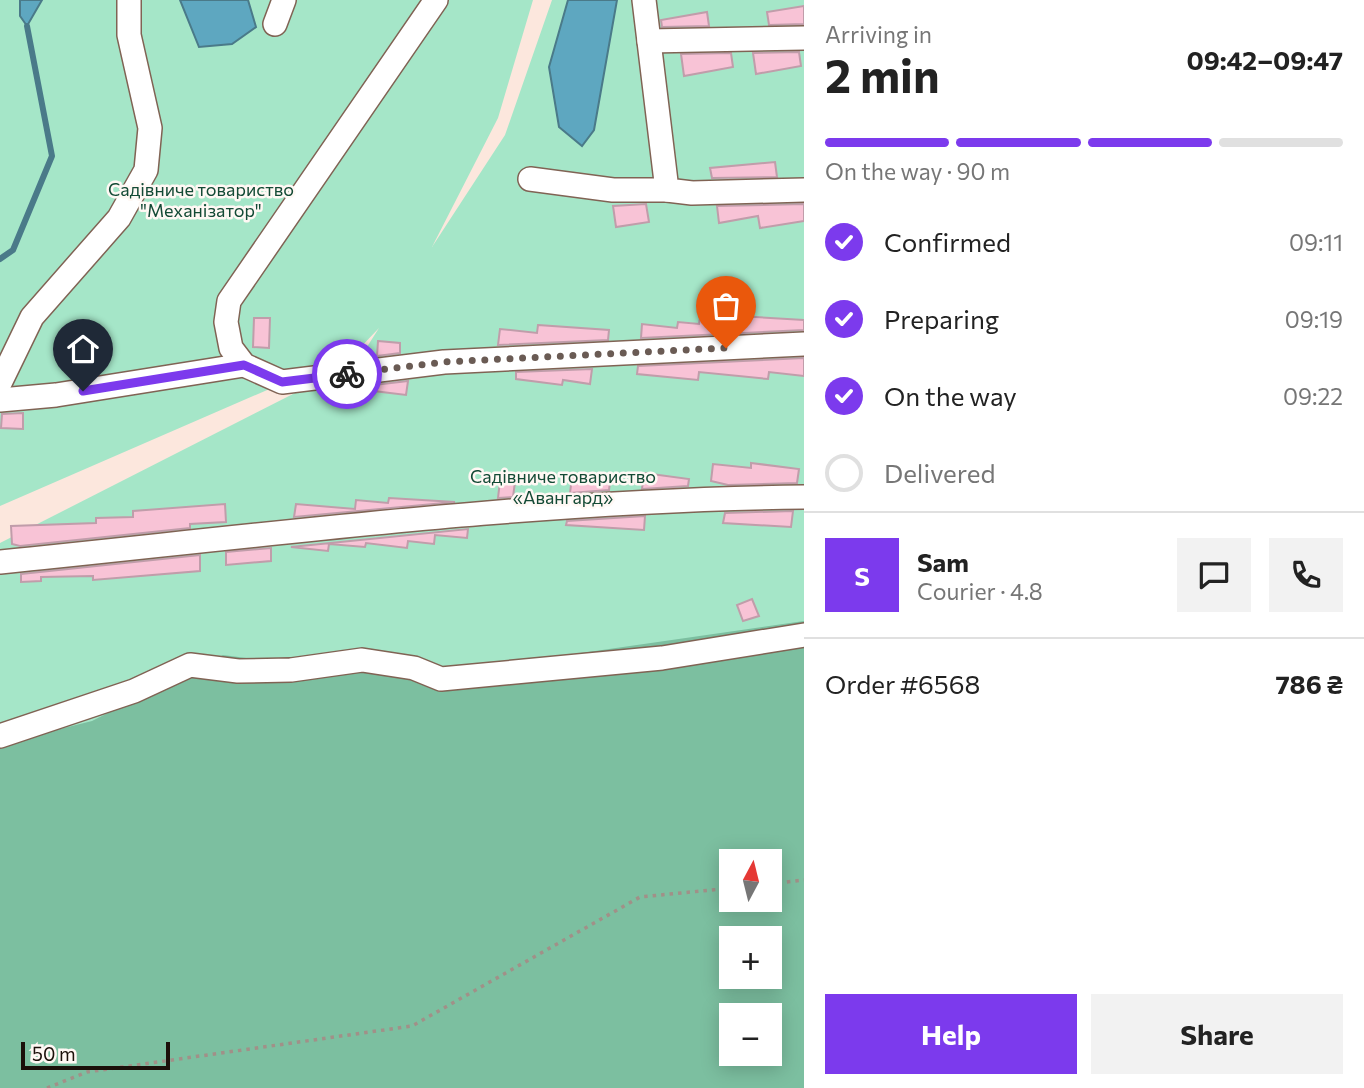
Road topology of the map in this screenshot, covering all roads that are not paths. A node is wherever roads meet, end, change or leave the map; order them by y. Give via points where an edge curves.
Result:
1 (129, 0) edge
2 (284, 0) edge
3 (436, 0) edge
4 (644, 0) edge
5 (275, 23) dead end
6 (804, 38) edge
7 (649, 41) junction
8 (530, 179) dead end
9 (667, 190) junction
10 (804, 190) edge
11 (804, 344) edge
12 (244, 365) junction
13 (0, 383) edge
14 (0, 400) edge
15 (804, 496) edge
16 (0, 562) edge
17 (804, 635) edge
18 (0, 736) edge

1 - 13 street via 129,35 150,128 146,170 120,218 32,317
2 - 5 street
3 - 12 street via 229,301 226,322 231,348
4 - 7 street
6 - 7 street
7 - 9 street
8 - 9 street via 613,190
9 - 10 street
11 - 12 street via 444,362 282,382
12 - 14 street
15 - 16 street via 699,498 337,525
17 - 18 street via 663,659 441,679 414,667 362,660 291,670 238,671 190,665 134,691

